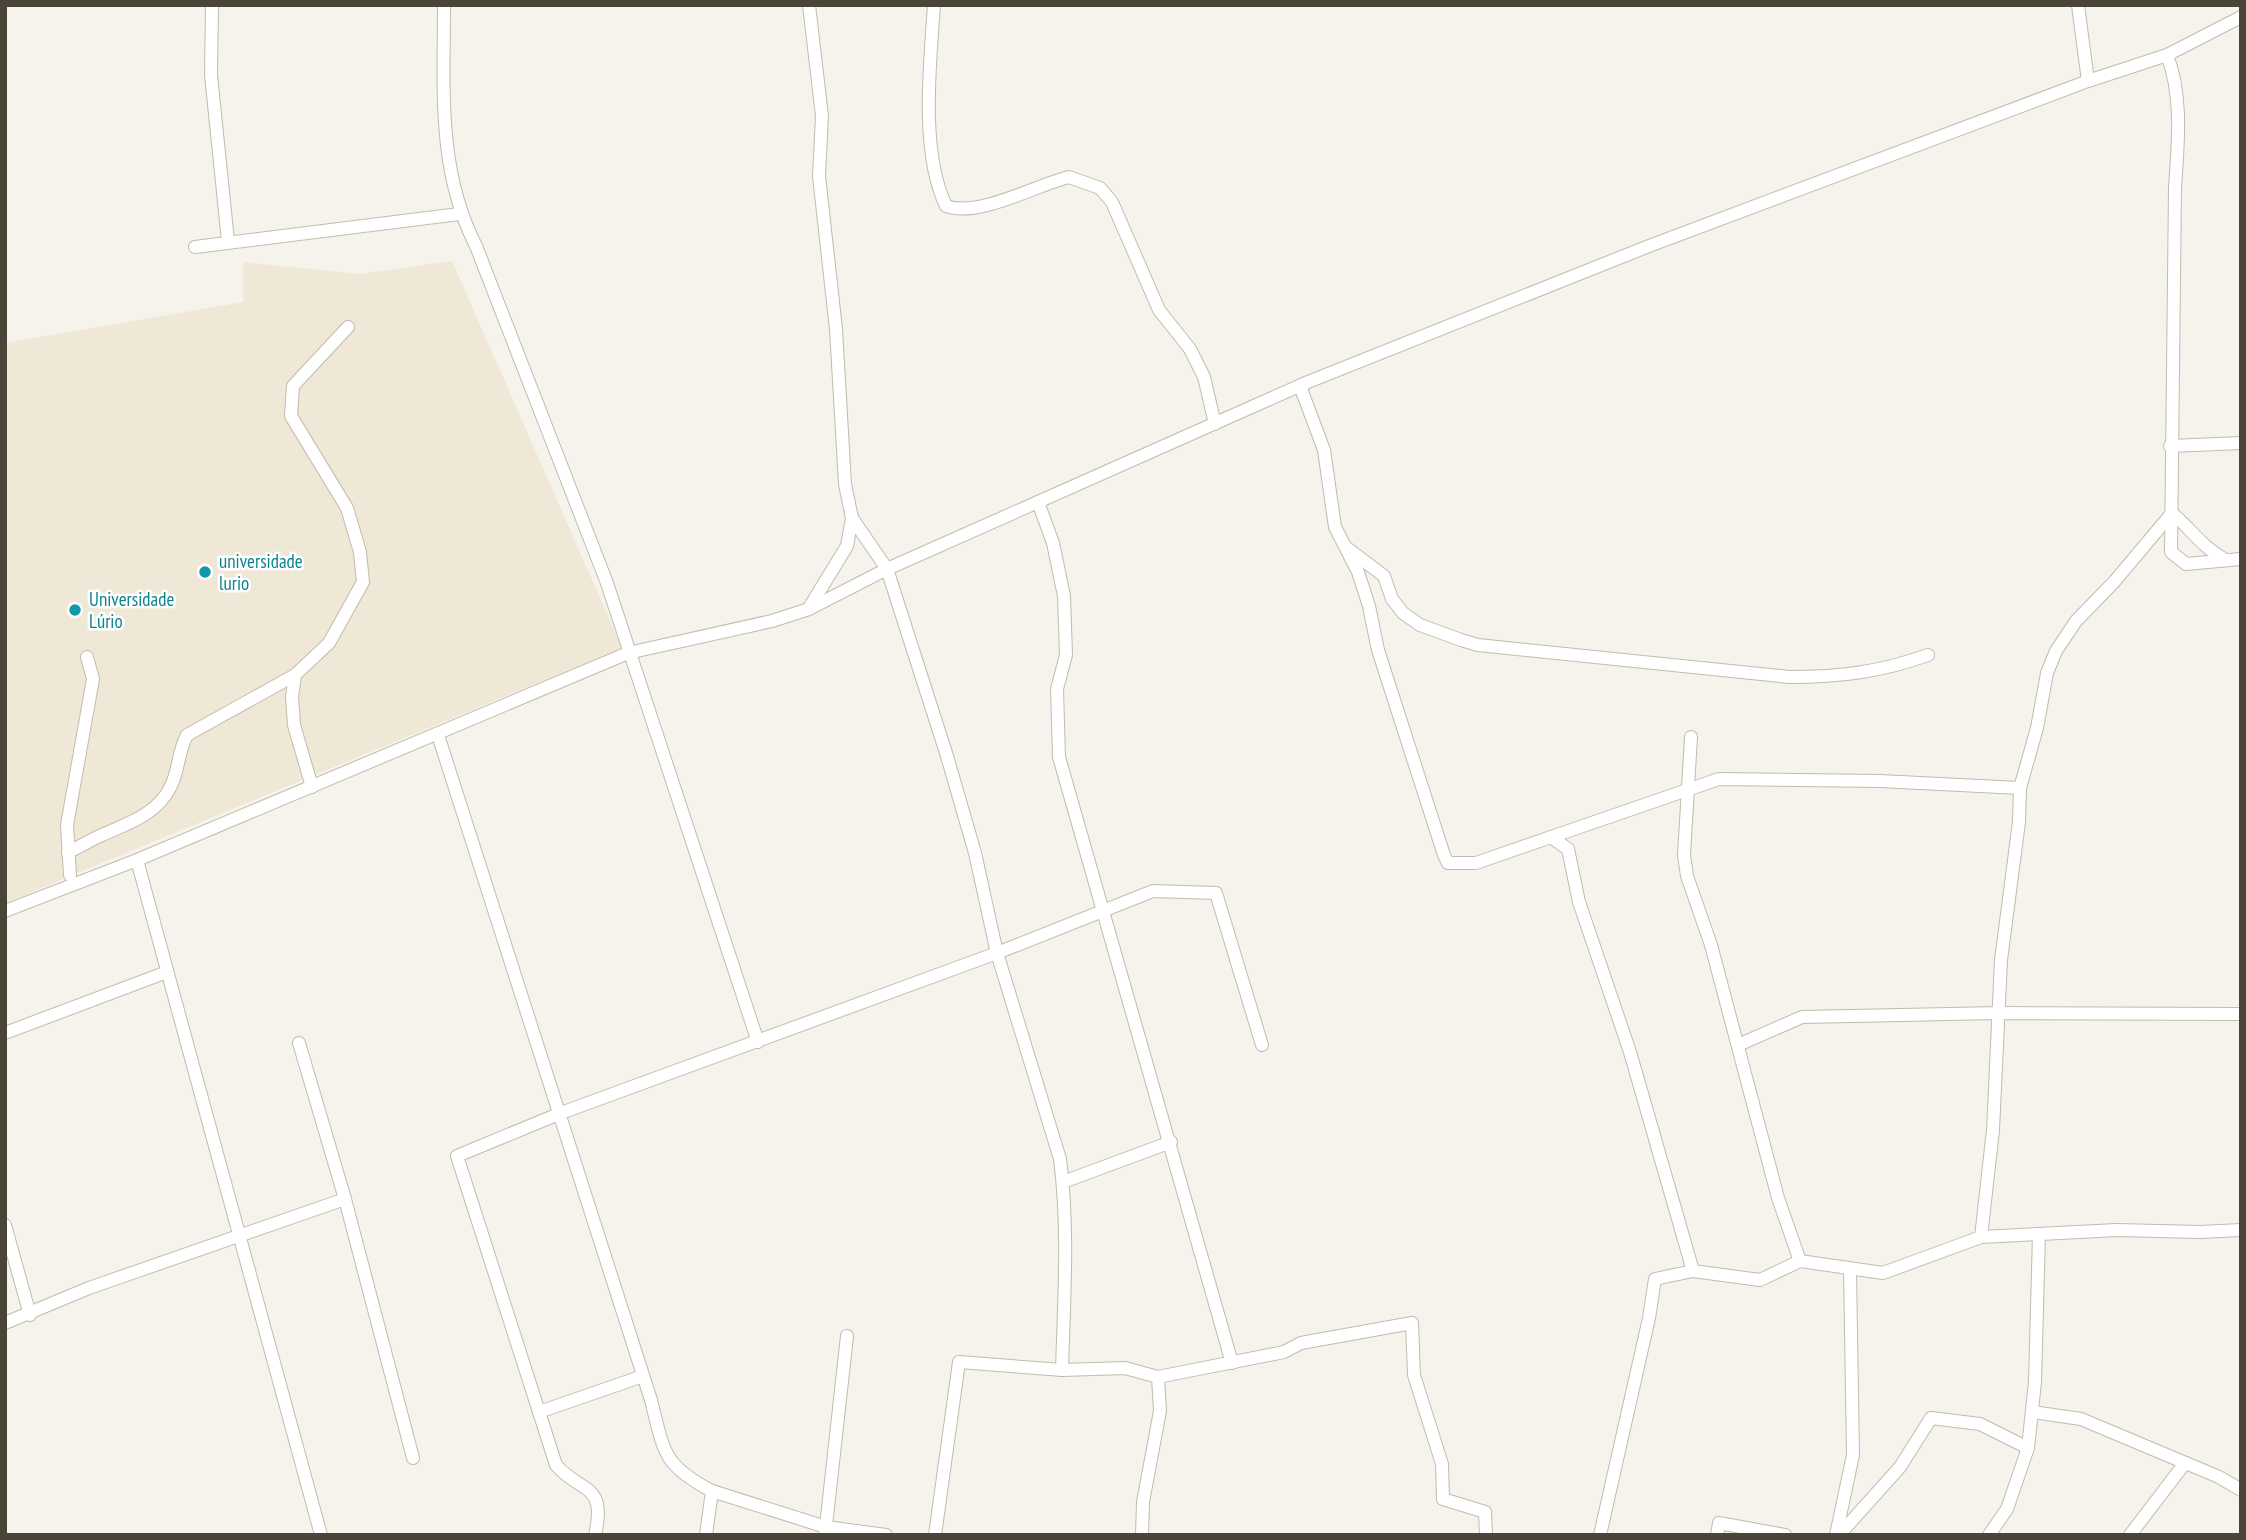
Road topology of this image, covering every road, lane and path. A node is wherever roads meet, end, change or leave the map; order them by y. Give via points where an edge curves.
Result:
1 (212, 5) edge
2 (444, 5) edge
3 (809, 5) edge
4 (934, 5) edge
5 (2078, 5) edge
6 (2241, 18) edge
7 (2167, 55) junction
8 (2088, 81) junction
9 (459, 214) junction
10 (228, 242) junction
11 (195, 247) dead end
12 (348, 327) dead end
13 (1300, 386) junction
14 (1215, 424) junction
15 (2241, 443) edge
16 (2170, 446) junction
17 (1038, 502) junction
18 (2172, 513) junction
19 (852, 518) junction
20 (1341, 544) junction
21 (2224, 559) junction
22 (2241, 559) edge
23 (887, 569) junction
24 (809, 609) junction
25 (628, 653) junction
26 (1928, 655) dead end
27 (87, 657) dead end
28 (295, 675) junction
29 (438, 735) junction
30 (1691, 737) dead end
31 (312, 787) junction
32 (2020, 788) junction
33 (1690, 791) junction
34 (1551, 837) junction
35 (68, 852) junction
36 (136, 860) junction
37 (71, 875) dead end
38 (1104, 908) junction
39 (5, 911) edge
40 (997, 953) junction
41 (167, 971) junction
42 (1999, 1013) junction
43 (2241, 1014) edge
44 (5, 1033) edge
45 (758, 1042) junction
46 (299, 1043) dead end
47 (1262, 1045) dead end
48 (1738, 1045) junction
49 (561, 1114) junction
50 (1171, 1142) junction
51 (1063, 1182) junction
52 (345, 1199) junction
53 (5, 1225) edge
54 (2241, 1230) edge
55 (2039, 1234) junction
56 (238, 1237) junction
57 (1982, 1237) junction
58 (1800, 1261) junction
59 (1850, 1270) junction
60 (1693, 1271) junction
61 (30, 1315) junction
62 (5, 1323) edge
63 (847, 1336) dead end
64 (1232, 1363) junction
65 (1062, 1370) junction
66 (643, 1376) junction
67 (1158, 1377) junction
68 (539, 1412) junction
69 (2032, 1412) junction
70 (2028, 1448) junction
71 (413, 1458) dead end
72 (2185, 1463) junction
73 (2241, 1490) edge
74 (712, 1491) junction
75 (825, 1531) edge
76 (321, 1535) edge
77 (595, 1535) edge
78 (706, 1535) edge
79 (886, 1535) edge
80 (935, 1535) edge
81 (1142, 1535) edge
82 (1486, 1535) edge
83 (1600, 1535) edge
84 (1717, 1535) edge
85 (1785, 1535) edge
86 (1837, 1535) edge
87 (1989, 1535) edge
88 (2130, 1535) edge

1 - 10 street via 211,75
2 - 9 street via 444,141
3 - 19 street via 822,116 819,176 836,329 845,484
4 - 14 street via 929,114 935,166 946,206 957,210 1010,198 1069,177 1100,188 1125,227 1159,310 1191,348 1204,377
5 - 8 street
6 - 7 street
7 - 8 street
7 - 16 street via 2176,79 2178,142
8 - 13 street via 1649,246
9 - 10 street
9 - 25 street via 579,510
10 - 11 street
12 - 28 street via 293,386 291,415 347,508 363,582 329,643
13 - 14 street
13 - 20 street via 1324,450
14 - 17 street
15 - 16 street
16 - 18 street
17 - 23 street
17 - 38 street via 1054,543 1064,596 1066,655 1057,689 1059,757
18 - 21 street via 2202,546
18 - 21 street via 2171,552 2186,564
18 - 32 street via 2076,621 2056,651
19 - 23 street
19 - 24 street via 847,546
20 - 26 street via 1384,576 1403,613 1420,625 1478,645 1789,677 1886,670
20 - 34 street via 1358,572 1378,650 1448,863 1476,863
21 - 22 street
23 - 24 street
23 - 40 street via 975,853
24 - 25 street
25 - 29 street
25 - 45 street
27 - 35 street via 93,679 67,825
28 - 31 street via 294,725
28 - 35 street via 187,735 169,790 155,807 132,823
29 - 31 street
29 - 49 street
30 - 33 street
31 - 36 street
32 - 33 street via 1880,780 1719,779
32 - 42 street
33 - 34 street via 1624,809
33 - 48 street via 1684,855 1687,876
34 - 60 street via 1569,849 1579,902 1630,1052
35 - 37 street
36 - 39 street
36 - 41 street
38 - 40 street
38 - 47 street via 1153,891 1216,893
38 - 50 street
40 - 45 street
40 - 51 street
41 - 44 street
41 - 56 street
42 - 43 street
42 - 48 street via 1802,1017
42 - 57 street
45 - 49 street
46 - 52 street
48 - 58 street via 1778,1198
49 - 66 street
49 - 68 street via 457,1156
50 - 51 street
50 - 64 street
51 - 65 street
52 - 56 street
52 - 71 street
53 - 61 street
54 - 55 street
55 - 57 street
55 - 69 street
56 - 61 street via 89,1288
56 - 76 street
57 - 59 street via 1883,1273
58 - 59 street
58 - 60 street via 1760,1280
59 - 86 street via 1853,1455
60 - 83 street via 1655,1279
61 - 62 street
63 - 75 street
64 - 67 street
64 - 82 street via 1284,1352 1301,1343 1412,1323 1414,1375 1442,1464 1443,1499 1485,1512
65 - 67 street via 1125,1368
65 - 80 street via 959,1362
66 - 68 street
66 - 74 street via 663,1446 673,1464 682,1475
67 - 81 street via 1160,1411 1143,1502
68 - 77 street via 556,1465 595,1497
69 - 70 street
69 - 72 street via 2081,1419
70 - 86 street via 1980,1424 1931,1418 1900,1467
70 - 87 street via 2007,1509
72 - 73 street
72 - 88 street
74 - 75 street
74 - 78 street
75 - 79 street
84 - 85 street via 1719,1523

